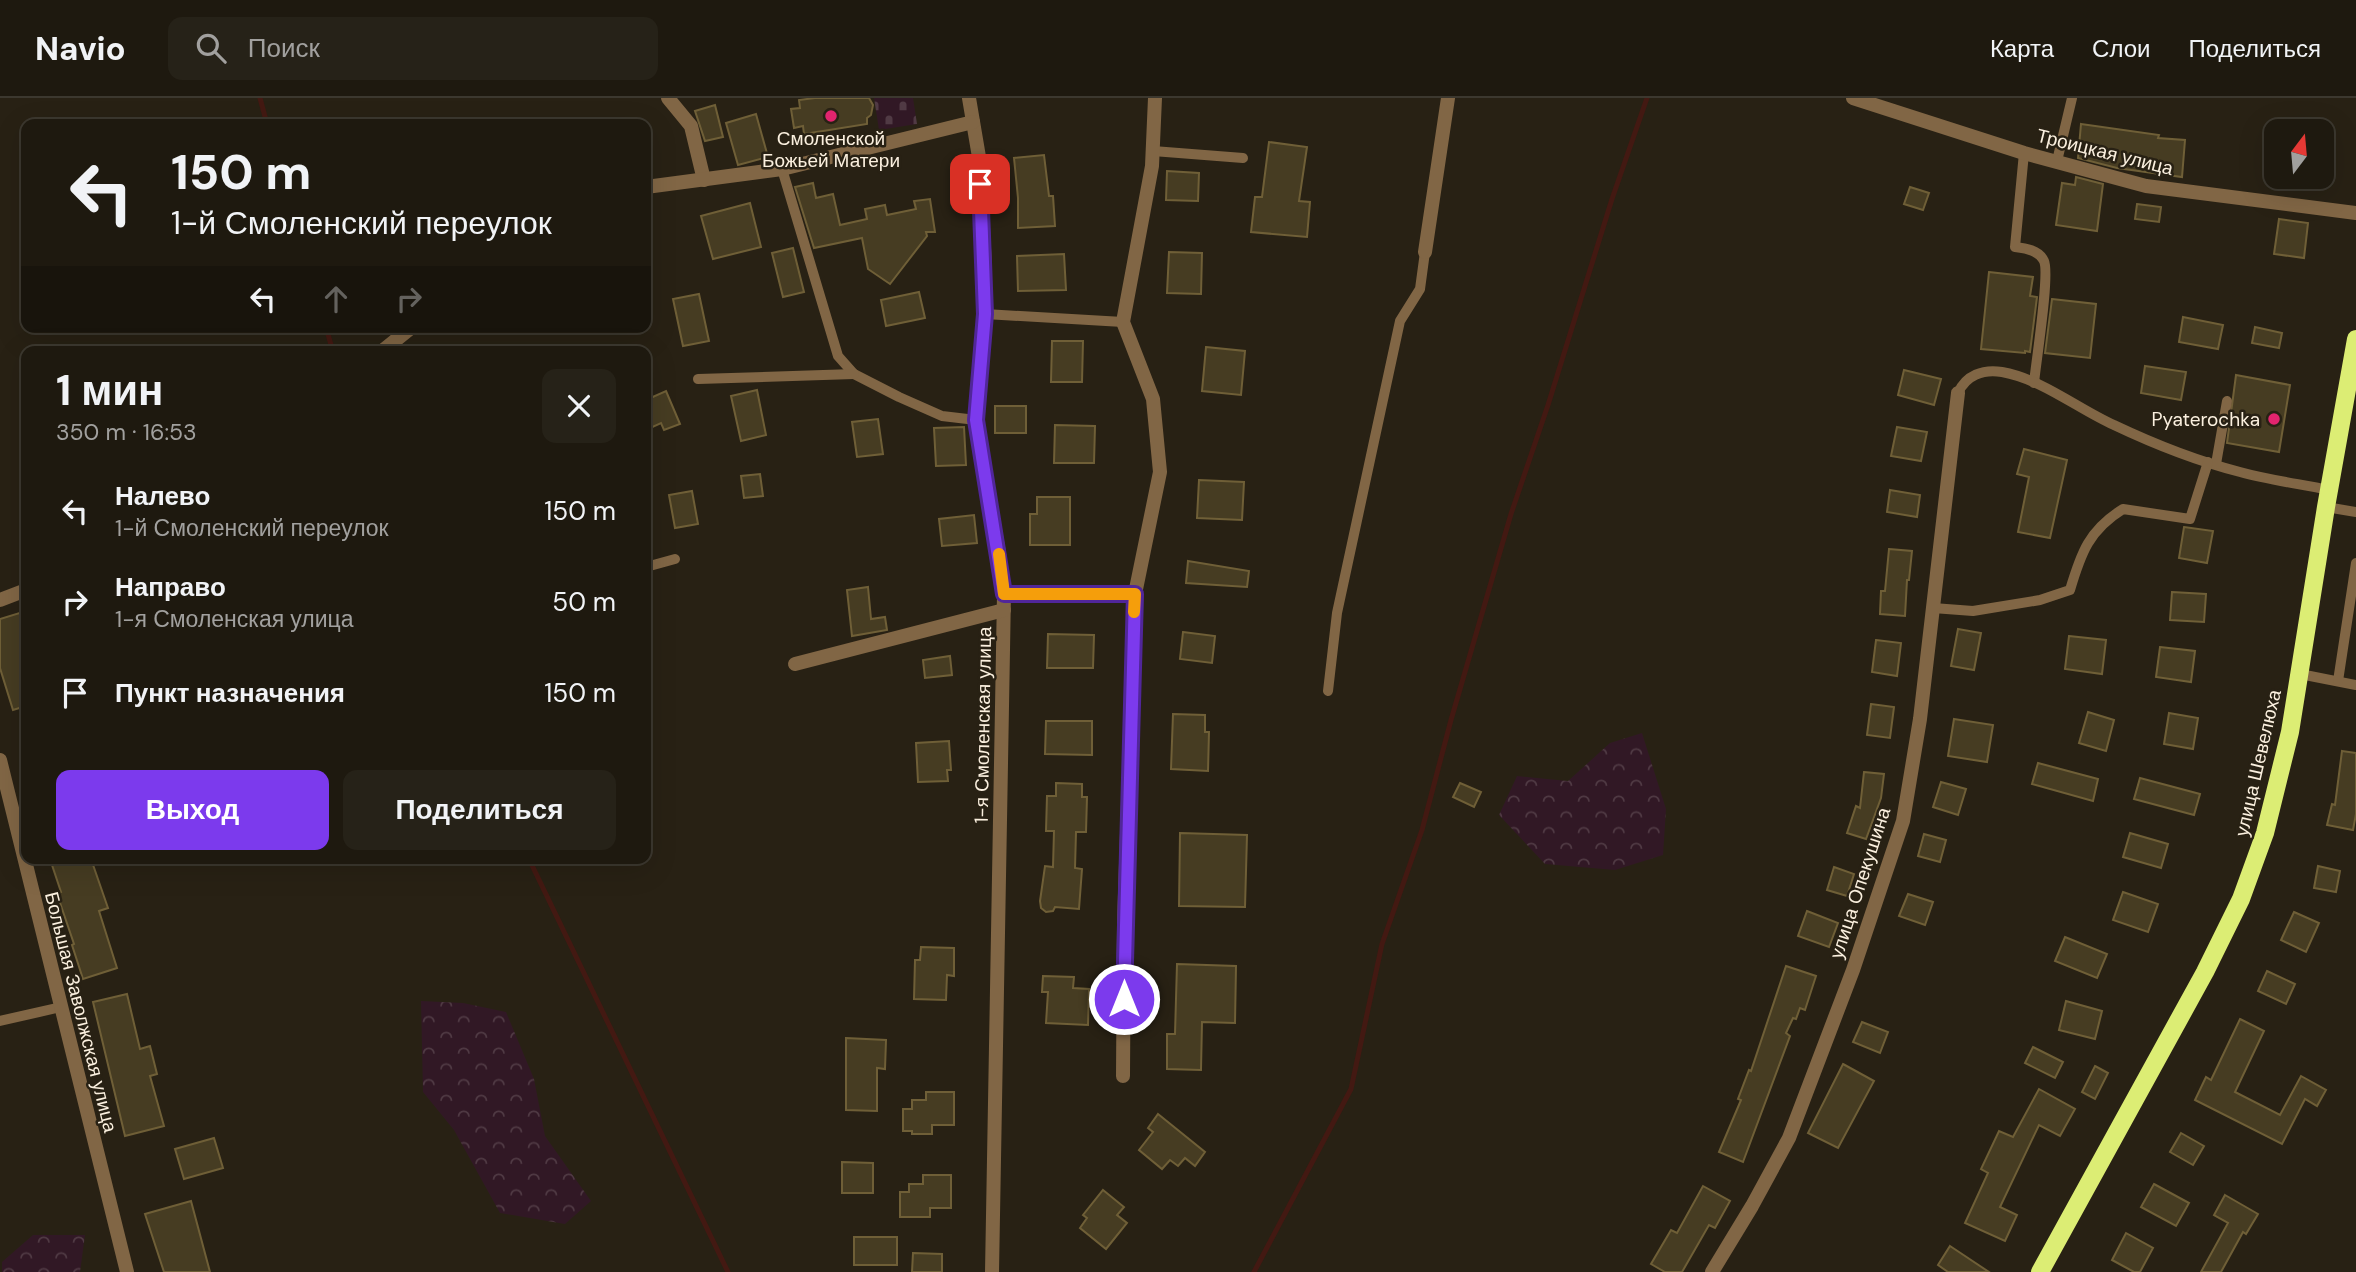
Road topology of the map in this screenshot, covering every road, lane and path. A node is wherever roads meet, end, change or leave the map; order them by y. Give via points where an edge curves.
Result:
1 (667, 98) edge
2 (969, 98) edge
3 (1155, 98) edge
4 (1448, 98) edge
5 (1853, 98) edge
6 (2072, 98) edge
7 (973, 122) junction
8 (1153, 151) junction
9 (2024, 153) junction
10 (1243, 158) dead end
11 (2057, 161) junction
12 (782, 169) junction
13 (704, 180) junction
14 (651, 186) edge
15 (2356, 213) edge
16 (1425, 252) joint
17 (985, 314) junction
18 (1124, 322) junction
19 (404, 333) edge
20 (2356, 339) edge
21 (388, 346) edge
22 (854, 374) junction
23 (698, 379) dead end
24 (2034, 383) junction
25 (1958, 393) joint
26 (2227, 401) dead end
27 (976, 420) junction
28 (2212, 463) junction
29 (2328, 498) junction
30 (2356, 512) edge
31 (675, 559) dead end
32 (2356, 563) edge
33 (651, 566) edge
34 (21, 592) edge
35 (1004, 594) junction
36 (1135, 594) junction
37 (0, 600) edge
38 (1933, 608) junction
39 (1004, 610) junction
40 (795, 664) dead end
41 (2300, 674) junction
42 (2338, 681) junction
43 (2356, 685) edge
44 (1328, 691) dead end
45 (0, 760) edge
46 (21, 845) edge
47 (26, 864) edge
48 (61, 1007) junction
49 (0, 1021) edge
50 (1123, 1076) dead end
51 (2045, 1270) edge
52 (127, 1272) edge
53 (992, 1272) edge
54 (1712, 1272) edge

1 - 13 street via 691,126
2 - 7 street, 1-я Смоленская улица
3 - 8 street
4 - 16 street
5 - 9 street, Троицкая улица
6 - 11 lane
7 - 12 street
7 - 17 street, 1-я Смоленская улица via 979,157
8 - 10 lane
8 - 18 street
9 - 11 street, Троицкая улица
9 - 24 lane via 2015,247 2028,248 2045,261
11 - 15 street, Троицкая улица via 2146,186
12 - 13 street
12 - 22 lane via 838,356
13 - 14 street
16 - 44 lane via 1420,289 1399,321 1337,613
17 - 18 lane
17 - 27 street, 1-я Смоленская улица
18 - 36 street via 1153,399 1160,472
19 - 21 street
20 - 29 main road, улица Шевелюха
22 - 23 lane
22 - 27 lane via 942,416
24 - 25 lane via 2003,372 1980,372 1963,382
24 - 28 lane via 2113,425
25 - 38 street, улица Опекушина
26 - 28 lane
27 - 35 street, 1-я Смоленская улица
28 - 29 lane
28 - 38 lane via 2190,519 2123,509 2104,520 2086,545 2070,590 1973,611
29 - 30 lane
29 - 41 main road, улица Шевелюха
31 - 33 lane
32 - 42 lane
34 - 37 street
35 - 36 street
35 - 39 street, 1-я Смоленская улица
36 - 50 street
38 - 54 street, улица Опекушина via 1903,821 1789,1138
39 - 40 street
39 - 53 street, 1-я Смоленская улица
41 - 42 lane
41 - 51 main road, улица Шевелюха via 2275,802 2241,899
42 - 43 lane
45 - 46 street, Большая Заволжская улица
47 - 48 street, Большая Заволжская улица
48 - 49 lane
48 - 52 street, Большая Заволжская улица

